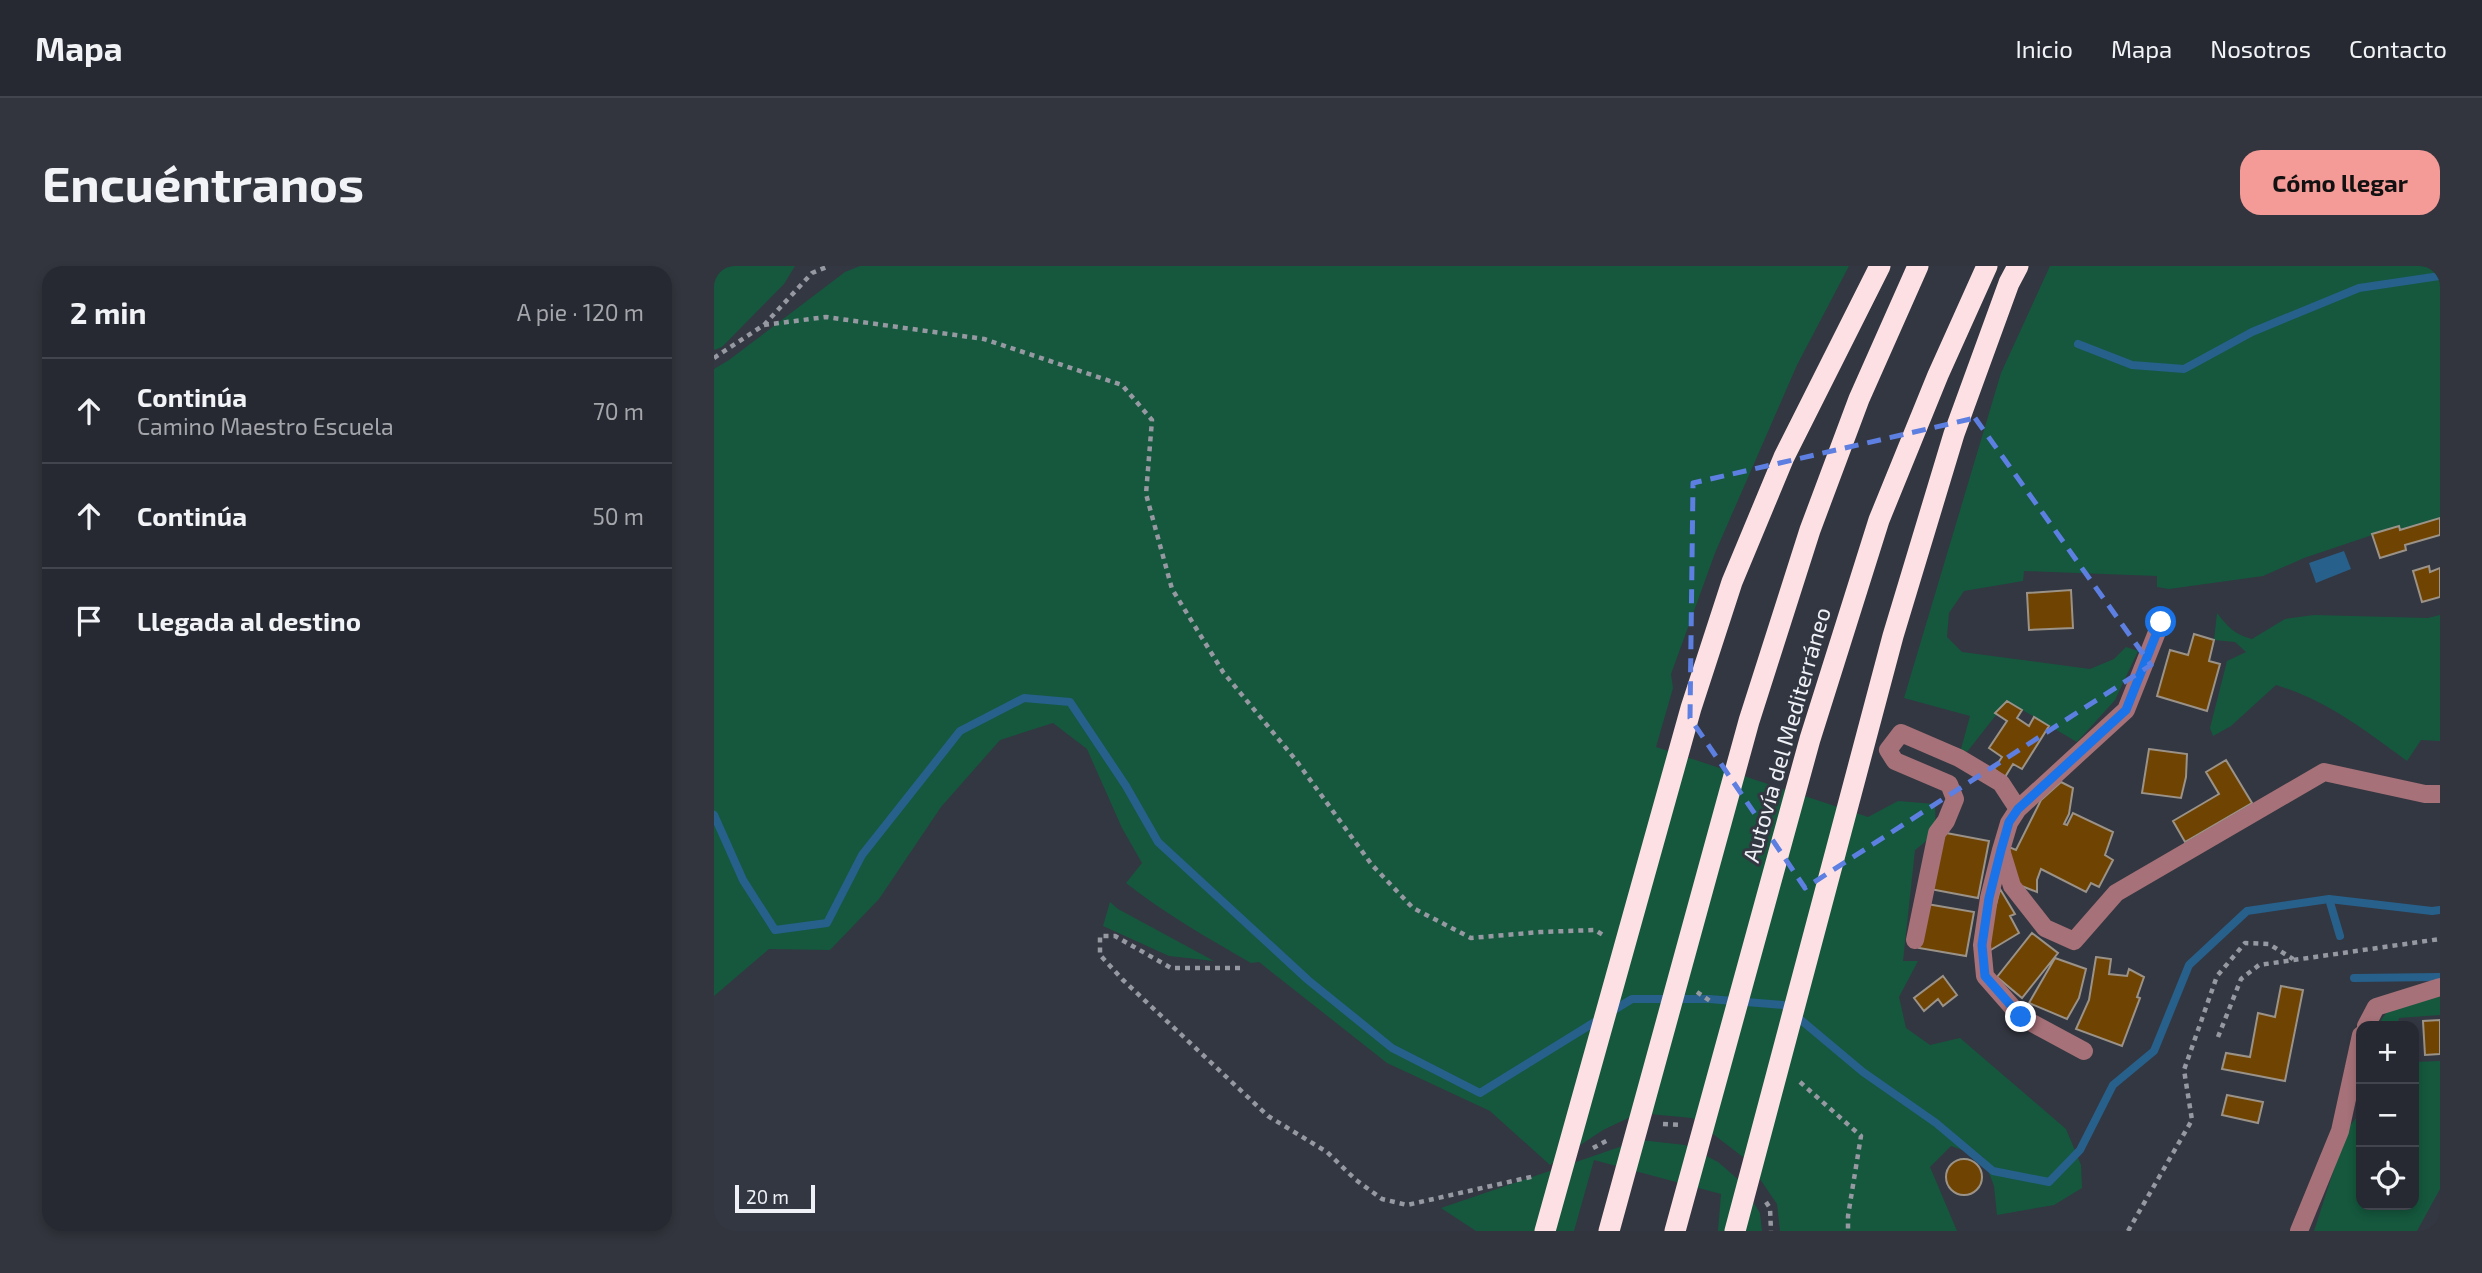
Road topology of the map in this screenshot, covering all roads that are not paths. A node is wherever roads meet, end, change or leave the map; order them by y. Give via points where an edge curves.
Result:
1 (1880, 266) edge
2 (1918, 266) edge
3 (1987, 266) edge
4 (2018, 266) edge
5 (2161, 622) dead end
6 (2440, 794) edge
7 (2018, 809) junction
8 (2001, 850) junction
9 (1916, 940) dead end
10 (2440, 987) edge
11 (2369, 1021) edge
12 (2084, 1051) dead end
13 (2356, 1058) edge
14 (1545, 1231) edge
15 (1609, 1231) edge
16 (1675, 1231) edge
17 (1735, 1231) edge
18 (2299, 1231) edge

1 - 14 highway via 1784,457 1732,582 1691,708
2 - 15 highway, Autovía del Mediterráneo via 1859,399 1814,519 1749,721
3 - 16 highway, Autovía del Mediterráneo via 1879,520 1810,739
4 - 17 highway via 1954,433 1893,636
5 - 7 street via 2126,710
6 - 8 street via 2324,772 2116,893 2074,941 2045,928 2028,907 2012,886
7 - 8 street
7 - 9 street via 2001,783 1959,758 1901,733 1888,750 1895,761 1950,784 1955,799 1937,833
8 - 12 street via 1982,945 1985,976 2021,1017
10 - 11 street via 2376,1007
13 - 18 street via 2340,1131

